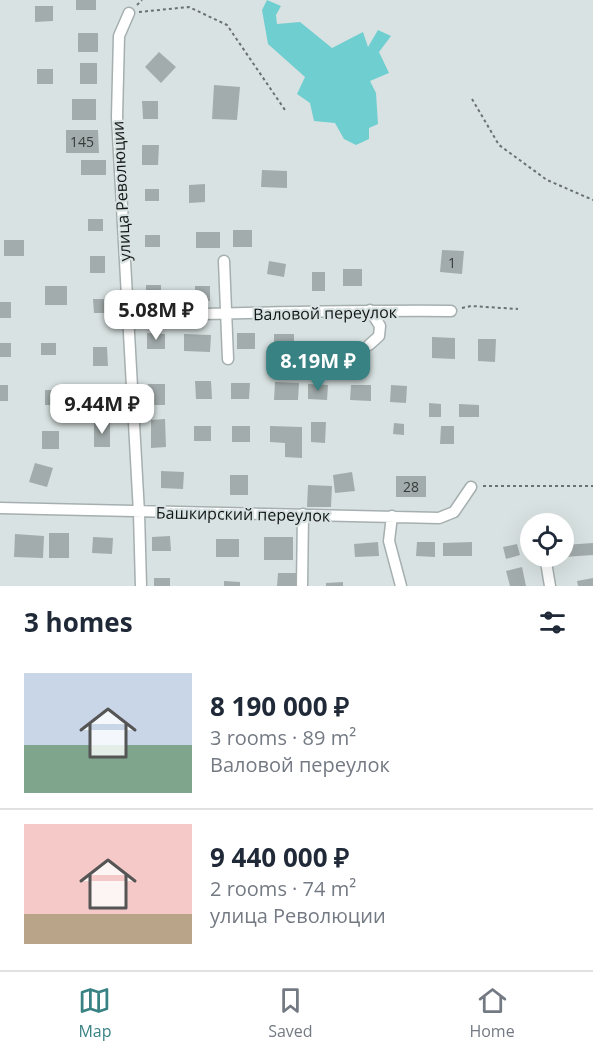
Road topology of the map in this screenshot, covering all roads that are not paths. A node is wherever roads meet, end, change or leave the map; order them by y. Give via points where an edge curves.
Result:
1 (129, 13) road end
2 (224, 261) dead end
3 (370, 310) junction
4 (451, 311) road end
5 (227, 315) junction
6 (128, 316) junction
7 (369, 345) dead end
8 (228, 359) dead end
9 (471, 487) road end
10 (0, 508) edge
11 (139, 513) junction
12 (303, 514) junction
13 (392, 516) junction
14 (547, 567) edge
15 (141, 586) edge
16 (302, 586) edge
17 (401, 586) edge
18 (550, 586) edge

1 - 6 street, улица Революции via 119,36 117,117
2 - 5 street
3 - 4 street, Валовой переулок
3 - 5 street, Валовой переулок
3 - 7 street via 380,326 379,336
5 - 6 street, Валовой переулок
5 - 8 street
6 - 11 street, улица Революции
9 - 13 street, Башкирский переулок via 454,512 439,518
10 - 11 street, Башкирский переулок
11 - 12 street, Башкирский переулок
11 - 15 street, улица Революции
12 - 13 street, Башкирский переулок
12 - 16 street
13 - 17 street via 389,541
14 - 18 street

